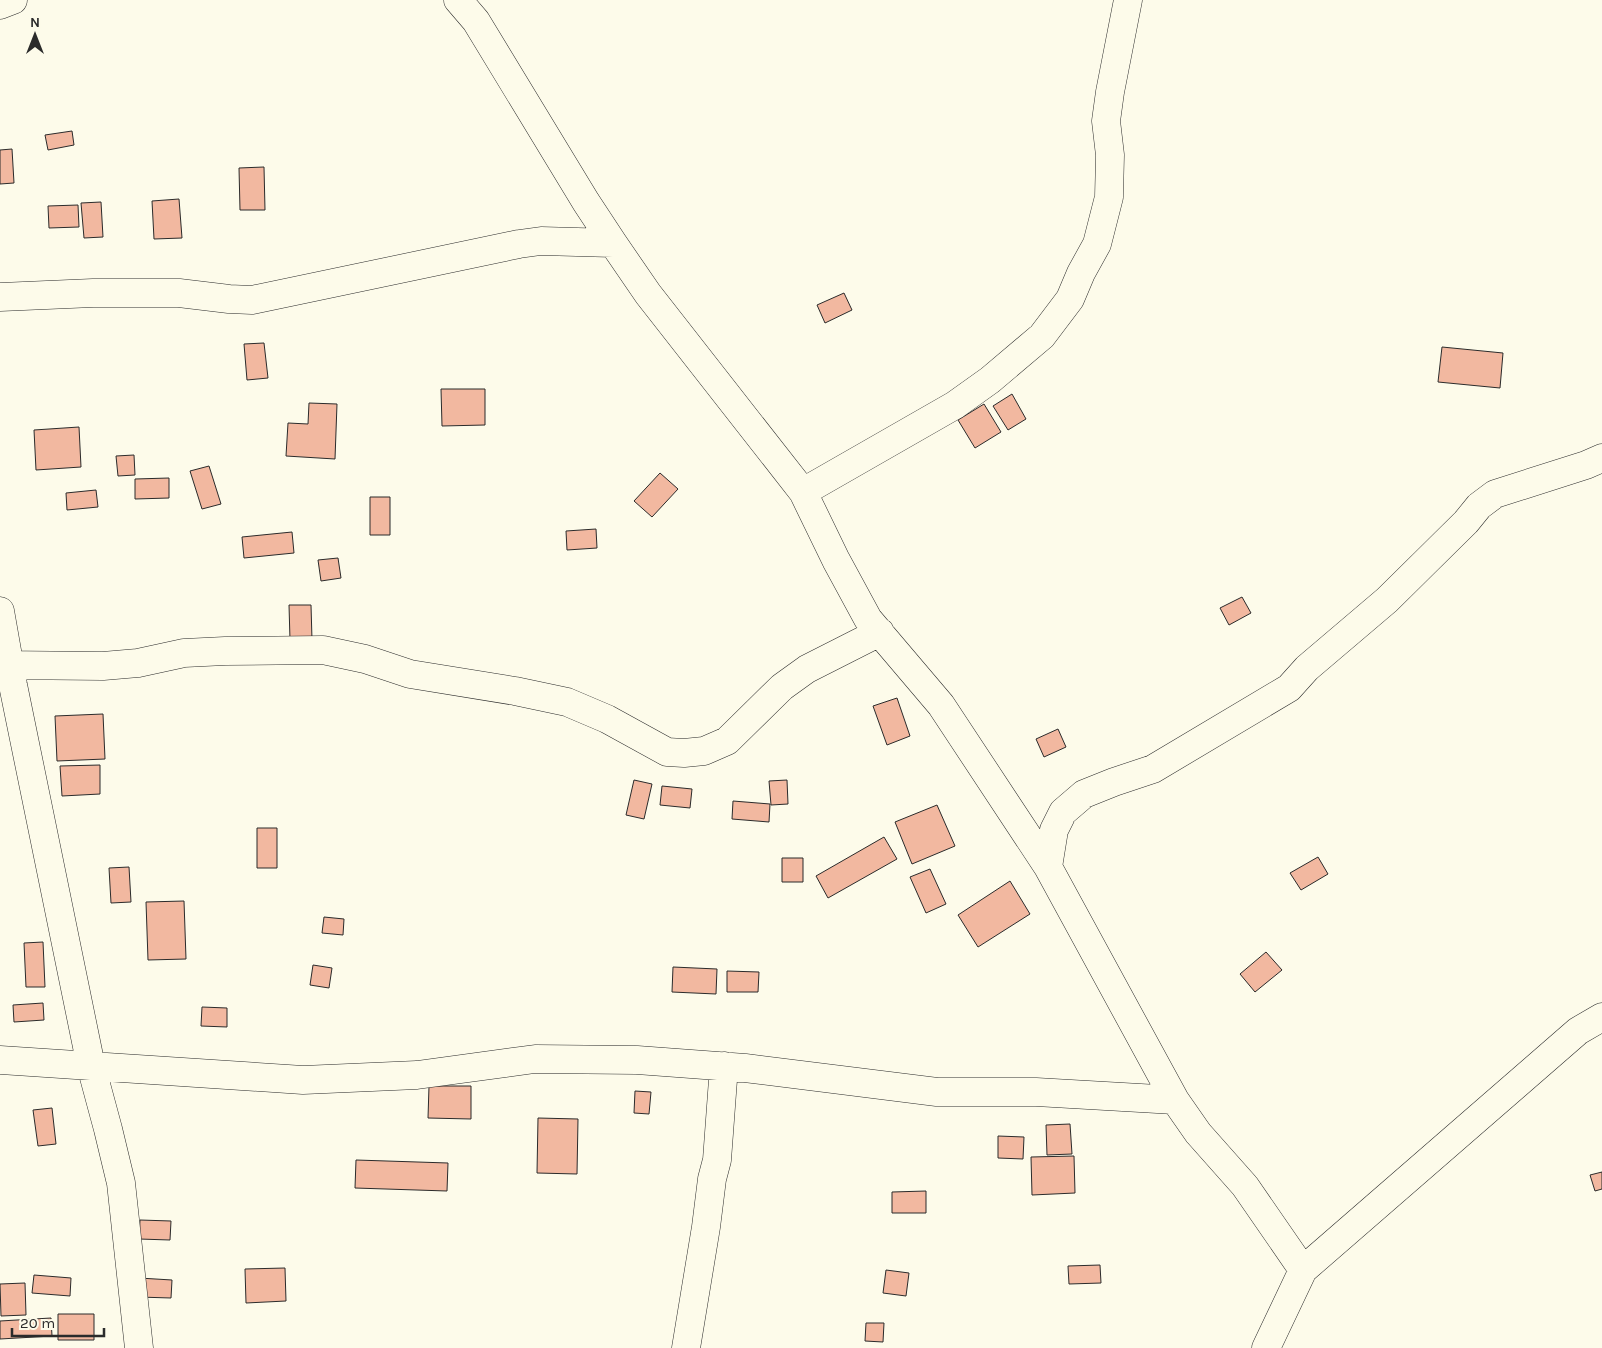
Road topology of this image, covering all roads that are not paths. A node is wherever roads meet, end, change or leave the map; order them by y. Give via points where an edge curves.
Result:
1 (13, 0) edge
2 (458, 0) edge
3 (1128, 0) edge
4 (0, 5) edge
5 (613, 243) junction
6 (0, 296) edge
7 (1602, 458) edge
8 (803, 492) junction
9 (0, 611) edge
10 (880, 632) junction
11 (5, 664) edge
12 (1048, 867) junction
13 (1602, 1017) edge
14 (0, 1060) edge
15 (91, 1066) junction
16 (724, 1066) junction
17 (1175, 1100) junction
18 (1303, 1270) junction
19 (139, 1348) edge
20 (686, 1348) edge
21 (1266, 1348) edge

1 - 4 street
2 - 5 street via 476,21
3 - 8 street via 1106,121 1110,154 1109,197 1097,244 1070,299 1042,336 990,380 955,405
5 - 6 street via 541,241 519,244 252,300 179,293
5 - 8 street via 648,294
7 - 12 street via 1495,494 1479,506 1387,600 1307,668 1289,688 1153,769 1084,794 1063,812 1054,830
8 - 10 street via 868,619
9 - 11 street
10 - 11 street via 807,669 782,687 727,741 704,751 684,753 667,752 607,719 567,702 410,674 323,650 184,652 138,663 103,666
10 - 12 street via 941,705
11 - 15 street
12 - 17 street
13 - 18 street via 1578,1031
14 - 15 street
15 - 16 street via 304,1080 417,1075 535,1058
15 - 19 street via 121,1183
16 - 17 street via 937,1092 1036,1092
16 - 20 street via 717,1160
17 - 18 street via 1198,1133 1245,1186
18 - 21 street

